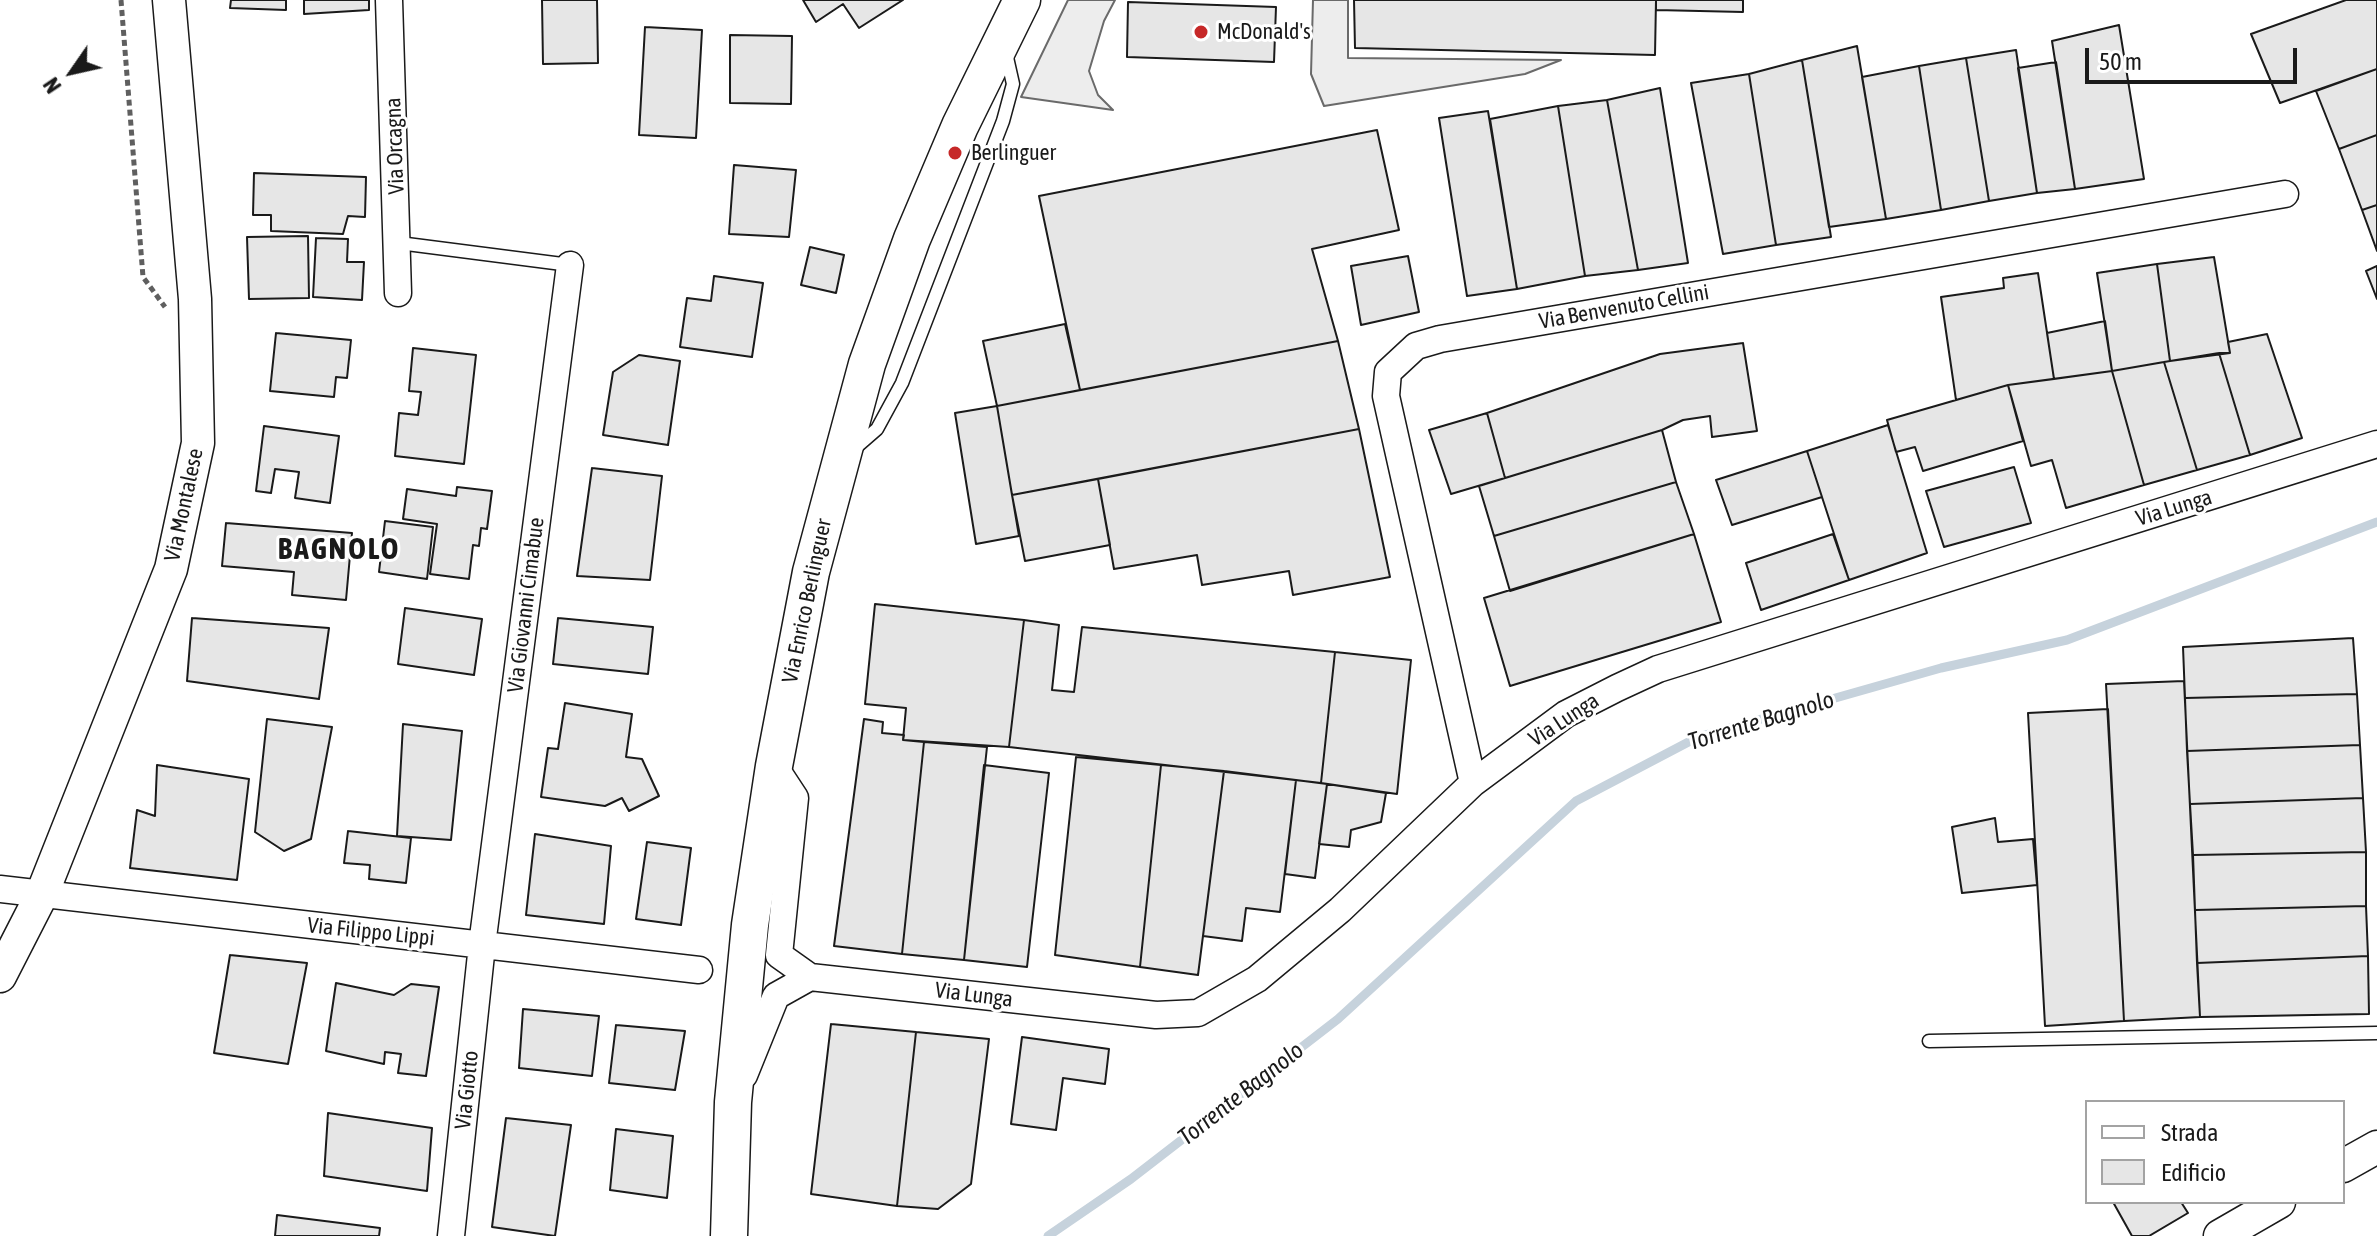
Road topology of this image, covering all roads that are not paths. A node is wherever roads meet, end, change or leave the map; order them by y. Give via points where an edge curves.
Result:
1 (169, 0) edge
2 (389, 0) edge
3 (1022, 0) edge
4 (2285, 194) dead end
5 (399, 243) junction
6 (570, 265) joint
7 (398, 293) dead end
8 (2377, 444) edge
9 (774, 766) junction
10 (1473, 783) junction
11 (0, 889) edge
12 (42, 894) junction
13 (482, 945) junction
14 (699, 970) dead end
15 (0, 976) edge
16 (810, 977) junction
17 (2377, 1033) edge
18 (1929, 1041) dead end
19 (733, 1102) junction
20 (2377, 1147) edge
21 (2345, 1165) edge
22 (2276, 1204) edge
23 (451, 1236) edge
24 (729, 1236) edge
25 (2220, 1236) edge

1 - 12 street, Via Montalese via 195,299 198,443 171,569
2 - 5 street, Via Orcagna
3 - 9 main road, Via Enrico Berlinguer via 912,239 867,364 811,572
4 - 10 street, Via Benvenuto Cellini via 1416,346 1388,372 1386,396
5 - 6 lane
5 - 7 street, Via Orcagna
6 - 13 street, Via Giovanni Cimabue
8 - 10 street, Via Lunga via 1658,669 1566,714
9 - 16 street via 795,798 779,955
9 - 19 main road, Via Enrico Berlinguer via 750,925
10 - 16 street, Via Lunga via 1293,949 1257,979 1198,1013 1156,1015
11 - 12 street, Via Filippo Lippi
12 - 13 street, Via Filippo Lippi
12 - 15 street, Via Montalese
13 - 14 street, Via Filippo Lippi
13 - 23 street, Via Giotto
16 - 19 street via 776,996
17 - 18 lane
19 - 24 main road, Via Enrico Berlinguer
20 - 21 street
22 - 25 street

